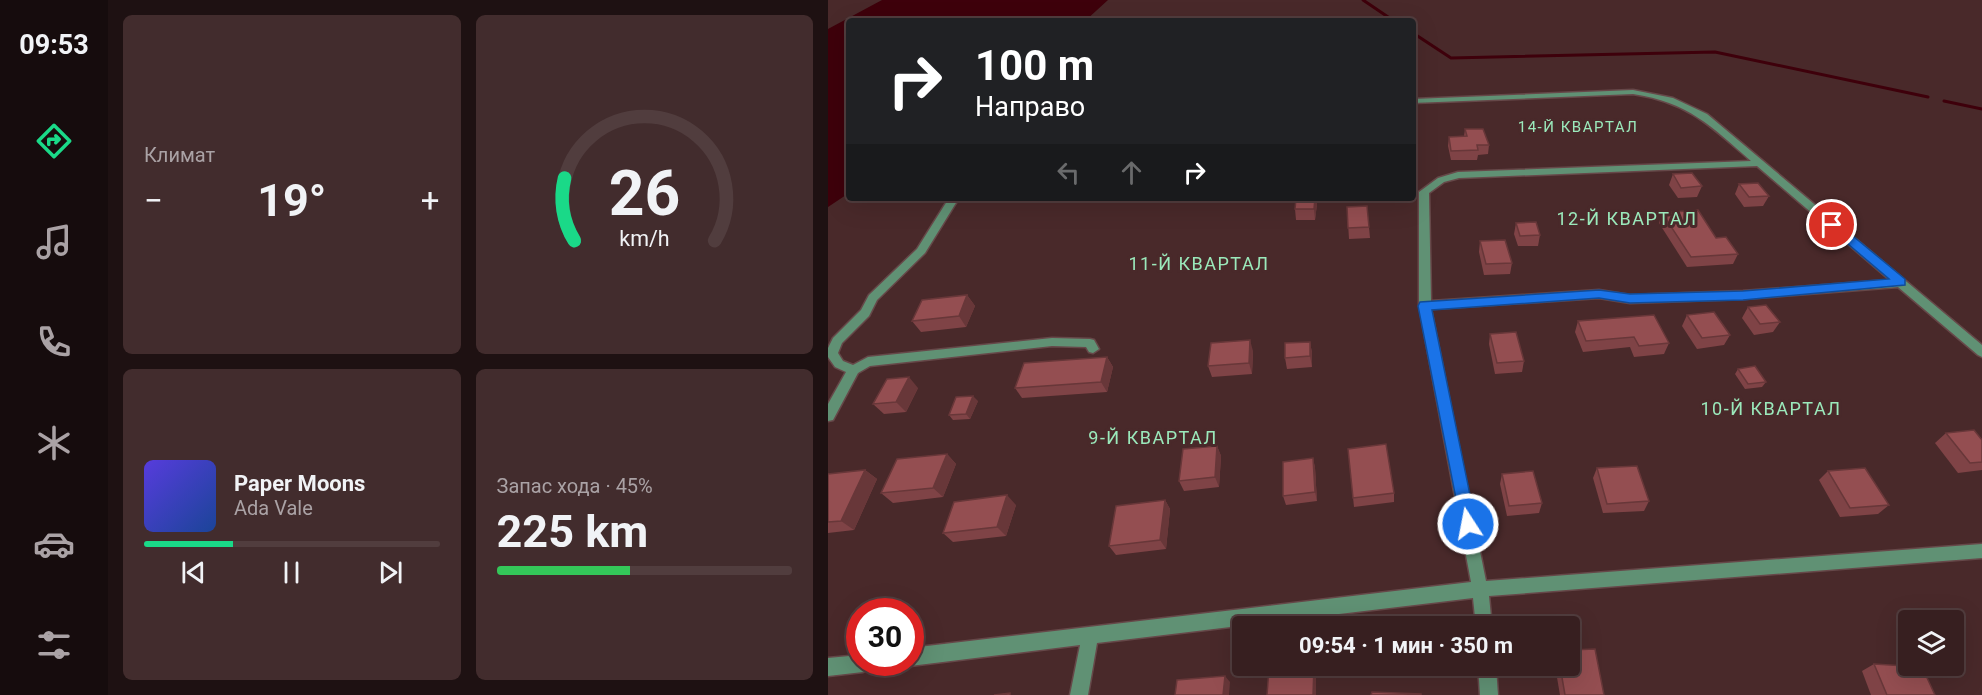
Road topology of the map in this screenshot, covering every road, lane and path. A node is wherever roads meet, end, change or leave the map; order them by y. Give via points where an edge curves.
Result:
1 (1416, 101) edge
2 (1760, 164) junction
3 (952, 201) edge
4 (1900, 282) junction
5 (1425, 306) junction
6 (1093, 349) dead end
7 (1982, 352) edge
8 (854, 370) junction
9 (828, 416) edge
10 (1982, 551) edge
11 (1480, 589) junction
12 (1483, 616) edge
13 (1090, 636) junction
14 (924, 655) edge
15 (846, 665) edge
16 (828, 667) edge
17 (1488, 676) edge
18 (1079, 695) edge
19 (1489, 695) edge

1 - 2 street via 1657,94 1682,102 1704,116
2 - 4 street
2 - 5 street via 1458,175 1441,180 1424,192
3 - 8 street via 921,250 837,341 832,353 839,364
4 - 5 street via 1743,296 1630,299 1599,294
4 - 7 street
5 - 11 street
6 - 8 street via 1090,343 1052,342 868,362
8 - 9 street
10 - 11 street
11 - 12 street
11 - 13 street
13 - 14 street
13 - 18 street
15 - 16 street
17 - 19 street

